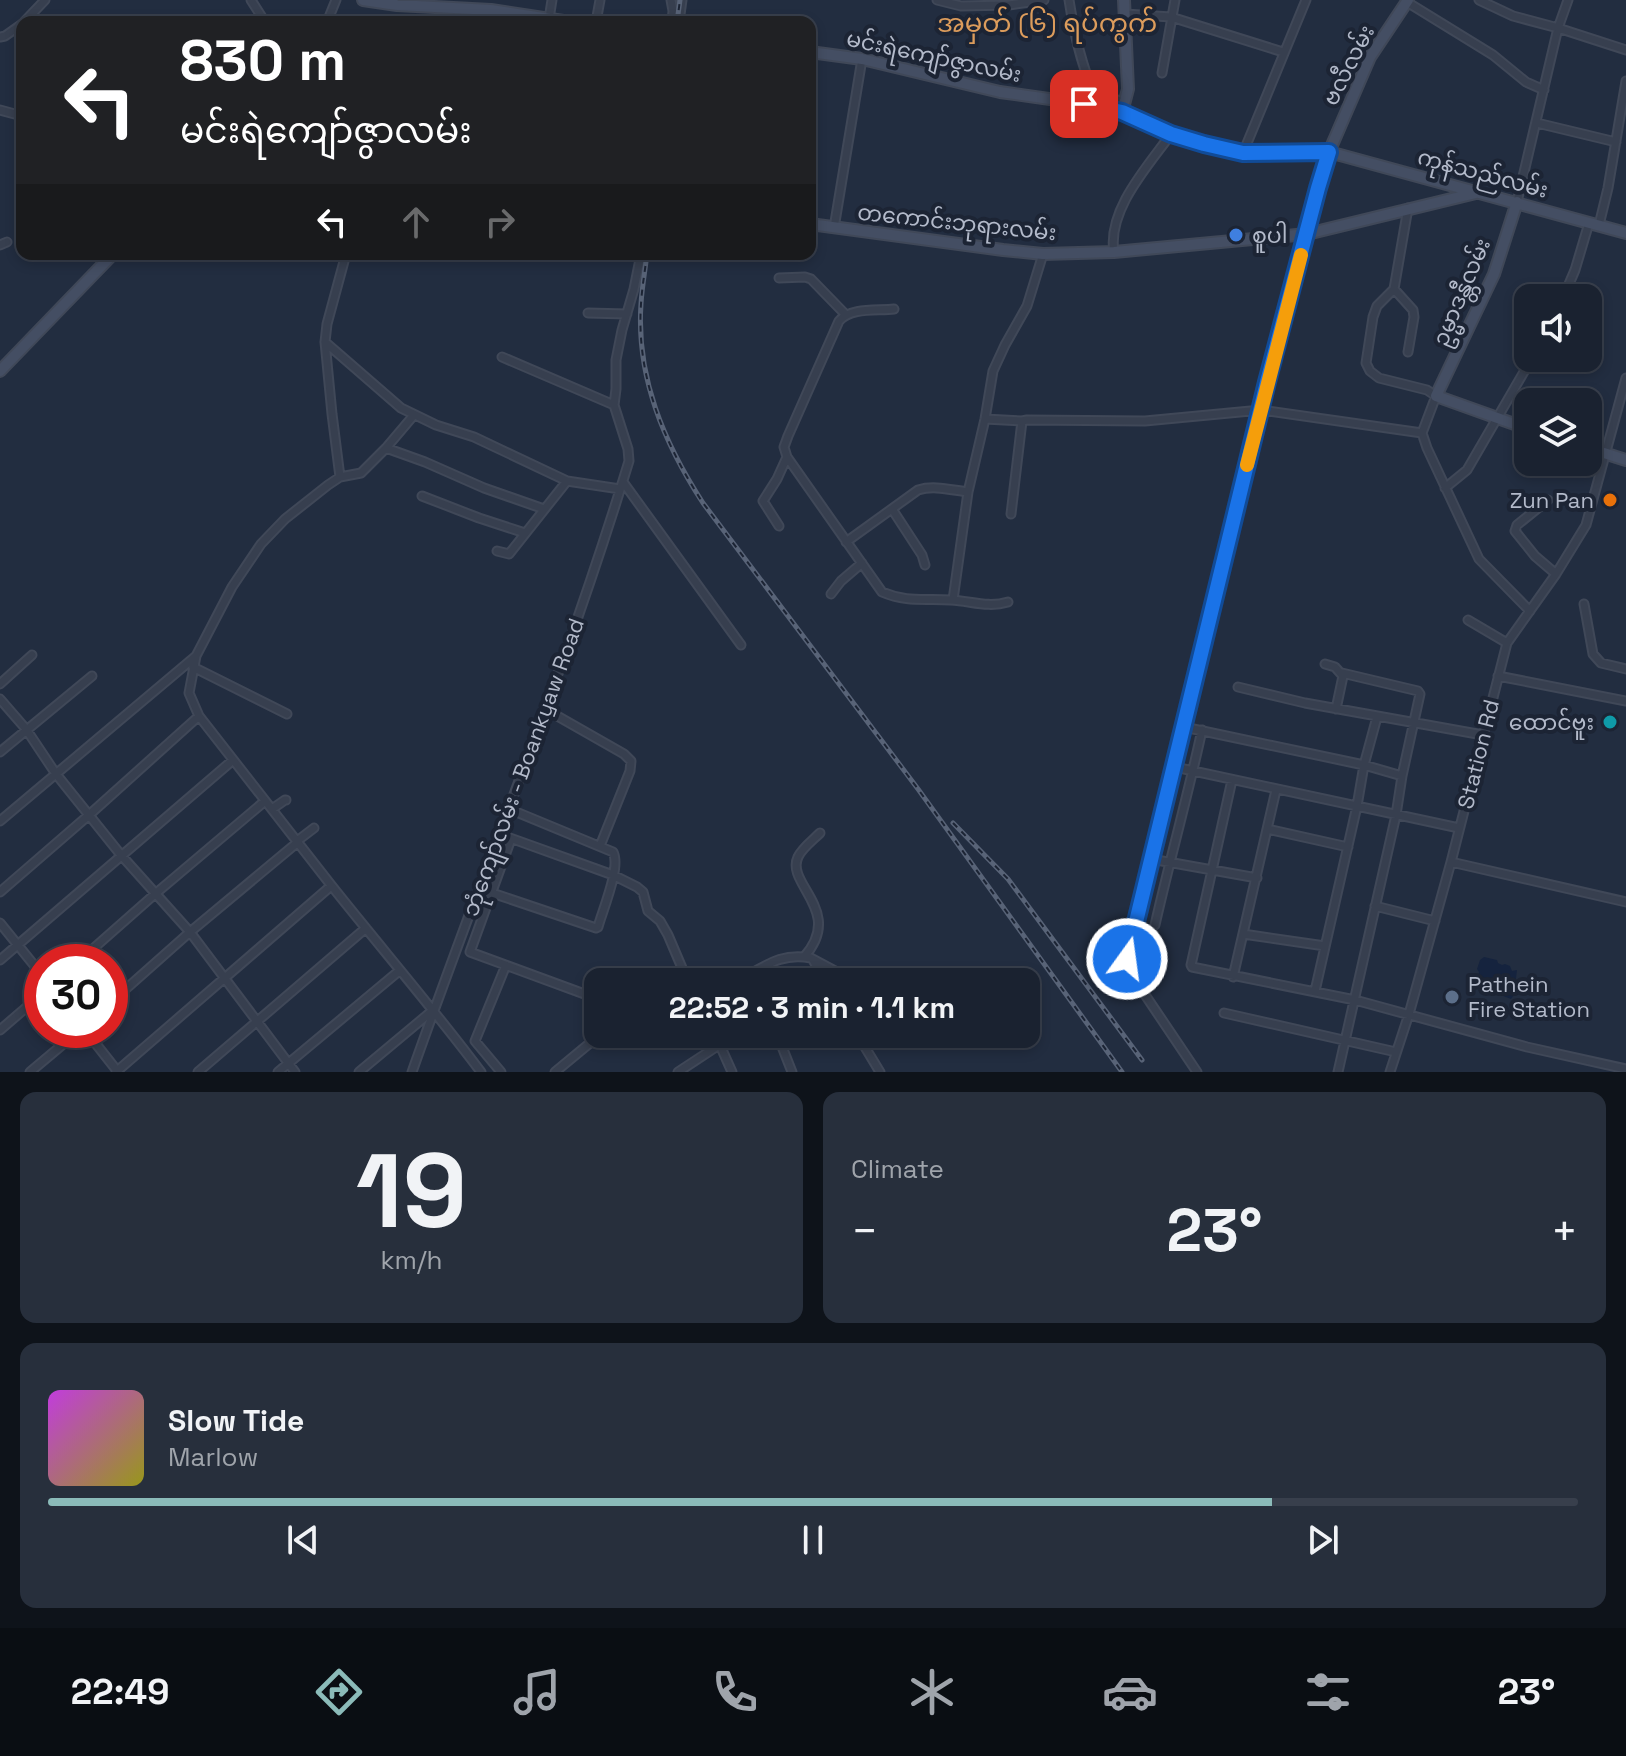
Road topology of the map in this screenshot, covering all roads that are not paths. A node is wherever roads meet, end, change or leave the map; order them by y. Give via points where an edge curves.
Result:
1 (45, 0) edge
2 (363, 0) edge
3 (937, 0) edge
4 (1044, 0) edge
5 (1069, 0) edge
6 (1124, 0) edge
7 (1175, 0) edge
8 (1306, 0) edge
9 (1479, 0) edge
10 (1568, 0) edge
11 (1406, 1) edge
12 (961, 3) edge
13 (492, 5) edge
14 (1125, 14) junction
15 (30, 16) edge
16 (537, 16) edge
17 (1171, 17) junction
18 (1558, 28) junction
19 (1626, 50) edge
20 (1283, 52) junction
21 (816, 53) edge
22 (862, 59) junction
23 (1162, 73) dead end
24 (1626, 81) edge
25 (1544, 90) junction
26 (1124, 108) junction
27 (1537, 123) junction
28 (1171, 134) junction
29 (1617, 139) junction
30 (1626, 139) edge
31 (1329, 152) junction
32 (1243, 153) junction
33 (1478, 192) junction
34 (1517, 202) junction
35 (1408, 208) junction
36 (1594, 224) junction
37 (816, 225) edge
38 (834, 228) junction
39 (1626, 233) edge
40 (1307, 234) junction
41 (1114, 252) junction
42 (1043, 254) junction
43 (107, 260) edge
44 (344, 260) edge
45 (640, 260) edge
46 (779, 278) dead end
47 (1569, 284) edge
48 (1394, 289) junction
49 (894, 309) dead end
50 (588, 313) dead end
51 (627, 314) junction
52 (845, 314) junction
53 (325, 342) junction
54 (1408, 352) dead end
55 (502, 357) dead end
56 (0, 371) edge
57 (1524, 372) edge
58 (1626, 378) edge
59 (1436, 396) junction
60 (614, 405) junction
61 (1261, 410) junction
62 (414, 415) junction
63 (985, 419) junction
64 (1498, 419) junction
65 (1022, 421) junction
66 (1514, 424) edge
67 (1422, 433) junction
68 (386, 448) junction
69 (1602, 453) edge
70 (1605, 454) junction
71 (787, 457) junction
72 (1626, 460) edge
73 (340, 477) junction
74 (567, 481) junction
75 (622, 485) junction
76 (1445, 488) junction
77 (968, 492) junction
78 (422, 496) dead end
79 (1548, 500) dead end
80 (544, 509) junction
81 (892, 509) junction
82 (1011, 514) dead end
83 (779, 526) dead end
84 (525, 533) junction
85 (846, 542) junction
86 (497, 551) dead end
87 (862, 563) junction
88 (925, 565) dead end
89 (1556, 574) junction
90 (831, 594) dead end
91 (953, 600) junction
92 (1008, 602) dead end
93 (1584, 604) dead end
94 (1530, 611) junction
95 (1468, 620) dead end
96 (1507, 643) junction
97 (741, 645) dead end
98 (32, 655) dead end
99 (196, 656) junction
100 (1325, 664) dead end
101 (193, 667) junction
102 (1626, 669) edge
103 (1342, 673) junction
104 (92, 676) dead end
105 (1498, 676) junction
106 (0, 684) edge
107 (1238, 687) dead end
108 (1626, 688) edge
109 (0, 699) edge
110 (1624, 700) edge
111 (545, 709) junction
112 (1336, 709) junction
113 (287, 714) dead end
114 (199, 716) junction
115 (1377, 717) junction
116 (1414, 723) junction
117 (1184, 727) junction
118 (26, 729) junction
119 (1202, 730) junction
120 (1483, 735) junction
121 (0, 752) edge
122 (233, 760) junction
123 (1364, 765) junction
124 (1175, 767) junction
125 (1193, 772) junction
126 (56, 774) junction
127 (1402, 776) junction
128 (1232, 780) junction
129 (1276, 790) junction
130 (286, 800) dead end
131 (265, 801) junction
132 (1357, 806) junction
133 (272, 809) junction
134 (509, 809) junction
135 (89, 815) junction
136 (1396, 815) junction
137 (0, 821) edge
138 (314, 828) dead end
139 (1459, 828) junction
140 (1267, 829) junction
141 (820, 833) dead end
142 (499, 834) junction
143 (511, 839) junction
144 (297, 842) junction
145 (600, 846) junction
146 (1348, 847) junction
147 (121, 855) junction
148 (1151, 859) junction
149 (1451, 862) junction
150 (1169, 863) junction
151 (1211, 870) junction
152 (613, 875) junction
153 (1257, 878) junction
154 (331, 886) junction
155 (0, 892) edge
156 (492, 893) junction
157 (155, 894) junction
158 (1626, 902) edge
159 (1375, 906) junction
160 (1435, 921) junction
161 (0, 923) edge
162 (1155, 925) dead end
163 (366, 928) junction
164 (190, 932) junction
165 (1243, 934) junction
166 (98, 944) edge
167 (18, 946) junction
168 (1325, 946) junction
169 (457, 947) junction
170 (470, 952) junction
171 (24, 953) edge
172 (808, 958) junction
173 (0, 960) edge
174 (506, 965) junction
175 (682, 968) edge
176 (763, 968) edge
177 (816, 968) edge
178 (828, 968) edge
179 (399, 971) junction
180 (1233, 977) junction
181 (225, 978) junction
182 (128, 987) edge
183 (1315, 991) junction
184 (584, 994) edge
185 (1355, 1000) junction
186 (24, 1009) edge
187 (434, 1010) junction
188 (1224, 1013) dead end
189 (1409, 1014) junction
190 (258, 1020) junction
191 (0, 1030) edge
192 (1346, 1040) junction
193 (475, 1041) junction
194 (60, 1048) edge
195 (97, 1048) edge
196 (584, 1048) edge
197 (714, 1048) edge
198 (720, 1048) edge
199 (783, 1048) edge
200 (865, 1048) edge
201 (465, 1051) junction
202 (1396, 1052) junction
203 (289, 1064) junction
204 (1612, 1069) edge
205 (1626, 1069) edge
206 (30, 1072) edge
207 (117, 1072) edge
208 (198, 1072) edge
209 (278, 1072) edge
210 (295, 1072) edge
211 (359, 1072) edge
212 (412, 1072) edge
213 (481, 1072) edge
214 (501, 1072) edge
215 (555, 1072) edge
216 (678, 1072) edge
217 (732, 1072) edge
218 (792, 1072) edge
219 (880, 1072) edge
220 (1197, 1072) edge
221 (1338, 1072) edge
222 (1390, 1072) edge

1 - 15 street
2 - 13 main road
3 - 12 street
4 - 12 street
5 - 26 street via 1083,70 1093,91
6 - 14 main road
7 - 17 street
8 - 20 street
9 - 18 street
10 - 18 street
11 - 25 street
11 - 31 main road, ဗလီလမ်း via 1370,57
13 - 16 main road
14 - 17 street
14 - 26 main road
17 - 20 street
17 - 23 street
18 - 19 street
18 - 25 street
20 - 32 street
21 - 22 main road, မင်းရဲကျော်ဇွာလမ်း
22 - 26 main road, မင်းရဲကျော်ဇွာလမ်း via 1000,92
22 - 38 street
24 - 29 street
25 - 27 street
26 - 28 main road, မင်းရဲကျော်ဇွာလမ်း
27 - 29 street
27 - 34 street
28 - 32 main road, မင်းရဲကျော်ဇွာလမ်း
28 - 41 street via 1130,191 1115,224
29 - 30 street
29 - 36 street via 1608,188
31 - 32 main road, မင်းရဲကျော်ဇွာလမ်း
31 - 33 main road, ကုန်သည်လမ်း
31 - 40 street
33 - 34 main road, ကုန်သည်လမ်း
33 - 35 main road, တကောင်းဘုရားလမ်း
34 - 36 main road, ကုန်သည်လမ်း
34 - 59 main road, ဥမ္မာဒန္တီလမ်း via 1494,274
35 - 40 main road, တကောင်းဘုရားလမ်း
35 - 48 street
36 - 39 main road, ကုန်သည်လမ်း
36 - 47 street
37 - 38 main road, တကောင်းဘုရားလမ်း
38 - 42 main road, တကောင်းဘုရားလမ်း
40 - 41 main road, တကောင်းဘုရားလမ်း
40 - 61 street
41 - 42 main road, တကောင်းဘုရားလမ်း
42 - 63 street via 1027,306 993,371
43 - 56 main road
44 - 53 street
45 - 51 street
46 - 52 street via 811,279
48 - 54 street via 1413,310
48 - 59 street via 1377,306 1366,363 1379,378
49 - 52 street
50 - 51 street
51 - 60 street via 618,346
52 - 71 street via 788,436
53 - 62 street
53 - 73 street
55 - 60 street
57 - 64 street
58 - 70 street, Station Rd
59 - 64 main road
59 - 67 street
60 - 75 street, ဘုံကျော်လမ်း - Boankyaw Road via 628,449
61 - 65 street via 1145,421
61 - 67 street
61 - 117 street
62 - 68 street
62 - 74 street
63 - 65 street
63 - 77 street
64 - 66 main road
64 - 76 street via 1467,470
65 - 82 street
67 - 76 street
68 - 73 street via 361,473
68 - 80 street
69 - 70 main road
70 - 72 main road
70 - 89 street, Station Rd via 1586,525
71 - 83 street via 763,501
71 - 85 street
73 - 99 street via 261,544
74 - 75 street
74 - 80 street
75 - 97 street
75 - 111 street, ဘုံကျော်လမ်း - Boankyaw Road
76 - 94 street via 1479,559
77 - 81 street via 926,487
77 - 91 street
78 - 84 street
79 - 89 street via 1515,531
80 - 84 street
81 - 85 street
81 - 88 street
84 - 86 street via 509,554
85 - 87 street
87 - 90 street
87 - 91 street via 882,592 911,601
89 - 94 street, Station Rd
91 - 92 street
93 - 102 street via 1593,654 1601,663
94 - 96 street, Station Rd
95 - 96 street
96 - 105 street, Station Rd
98 - 106 street
99 - 101 street
99 - 126 street
100 - 103 street
101 - 113 street
101 - 114 street via 189,693
103 - 112 street
103 - 116 street via 1418,691
104 - 118 street
105 - 110 street
105 - 120 street, Station Rd
107 - 112 street
108 - 110 street
109 - 118 street
111 - 134 street, ဘုံကျော်လမ်း - Boankyaw Road
111 - 145 street via 631,761
112 - 115 street
114 - 122 street
114 - 135 street
115 - 116 street
115 - 123 street
116 - 120 street
116 - 127 street
117 - 119 street
117 - 124 street
118 - 121 street
118 - 126 street
119 - 123 street
119 - 125 street
120 - 139 street, Station Rd
122 - 131 street
122 - 147 street
123 - 127 street
123 - 132 street
124 - 125 street
124 - 148 street
125 - 128 street
125 - 150 street
126 - 135 street
126 - 137 street
127 - 136 street
128 - 129 street
128 - 151 street
129 - 132 street
129 - 140 street
130 - 133 street
131 - 133 street
131 - 157 street
132 - 136 street
132 - 146 street
133 - 144 street
134 - 142 street, ဘုံကျော်လမ်း - Boankyaw Road
134 - 145 street
135 - 147 street
135 - 155 street
136 - 139 street
136 - 159 street
138 - 144 street
139 - 149 street, Station Rd
140 - 146 street
140 - 153 street
141 - 172 street via 796,860 819,916
142 - 143 street
142 - 169 street, ဘုံကျော်လမ်း - Boankyaw Road
143 - 152 street
143 - 156 street
144 - 154 street
144 - 164 street
145 - 152 street via 616,854
146 - 168 street
147 - 157 street
147 - 167 street
148 - 150 street
148 - 220 street via 1127,968
149 - 158 street
149 - 160 street, Station Rd
150 - 151 street
150 - 162 street
151 - 153 street
151 - 180 street via 1191,965
152 - 156 street via 596,928
152 - 175 street via 643,892 648,911 660,921
153 - 165 street
154 - 163 street
154 - 181 street
156 - 170 street
157 - 164 street
157 - 166 street
159 - 160 street
159 - 185 street
160 - 189 street, Station Rd
161 - 167 street
163 - 179 street
163 - 190 street
164 - 181 street
164 - 182 street
165 - 168 street
165 - 180 street
167 - 171 street
167 - 173 street
168 - 183 street
169 - 170 street
169 - 187 street, ဘုံကျော်လမ်း - Boankyaw Road
170 - 174 street
172 - 176 street via 791,957
172 - 177 street
172 - 178 street
174 - 184 street
174 - 193 street
179 - 187 street
179 - 203 street
180 - 183 street
181 - 190 street
181 - 207 street
183 - 185 street
185 - 189 street
185 - 192 street
186 - 191 street
187 - 201 street
187 - 211 street
187 - 212 street, ဘုံကျော်လမ်း - Boankyaw Road
188 - 192 street
189 - 202 street, Station Rd
189 - 204 street
190 - 203 street
190 - 208 street
192 - 202 street
192 - 221 street
193 - 201 street
193 - 214 street
194 - 206 street
195 - 207 street
196 - 215 street
197 - 216 street
198 - 217 street
199 - 218 street
200 - 219 street
201 - 213 street
202 - 222 street, Station Rd
203 - 209 street
203 - 210 street
204 - 205 street

